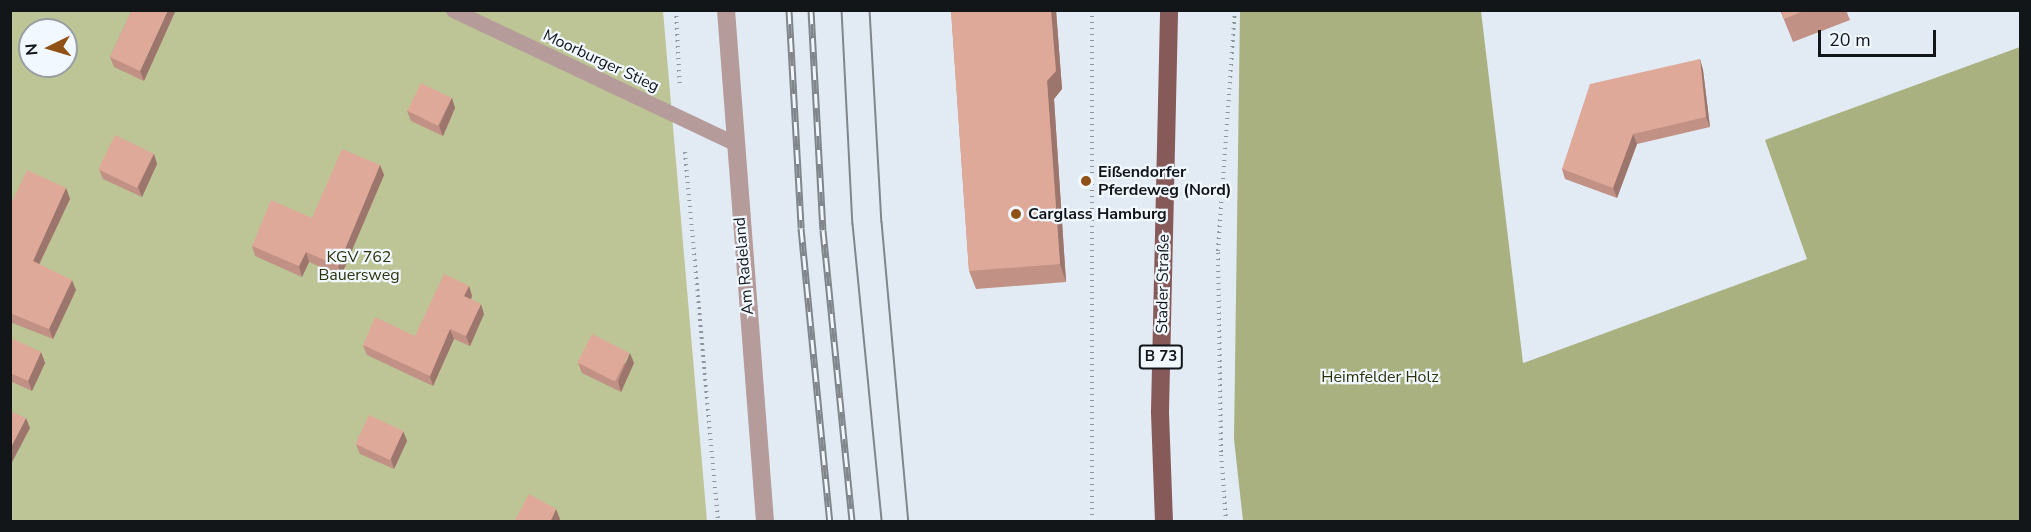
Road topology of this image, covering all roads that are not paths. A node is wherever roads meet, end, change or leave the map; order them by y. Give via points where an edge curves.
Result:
1 (453, 10) edge
2 (726, 10) edge
3 (1169, 10) edge
4 (734, 143) junction
5 (765, 522) edge
6 (1164, 522) edge

1 - 4 lane, Moorburger Stieg
2 - 4 street, Am Radeland
3 - 6 main road, Stader Straße / B 73 via 1160,411
4 - 5 street, Am Radeland

